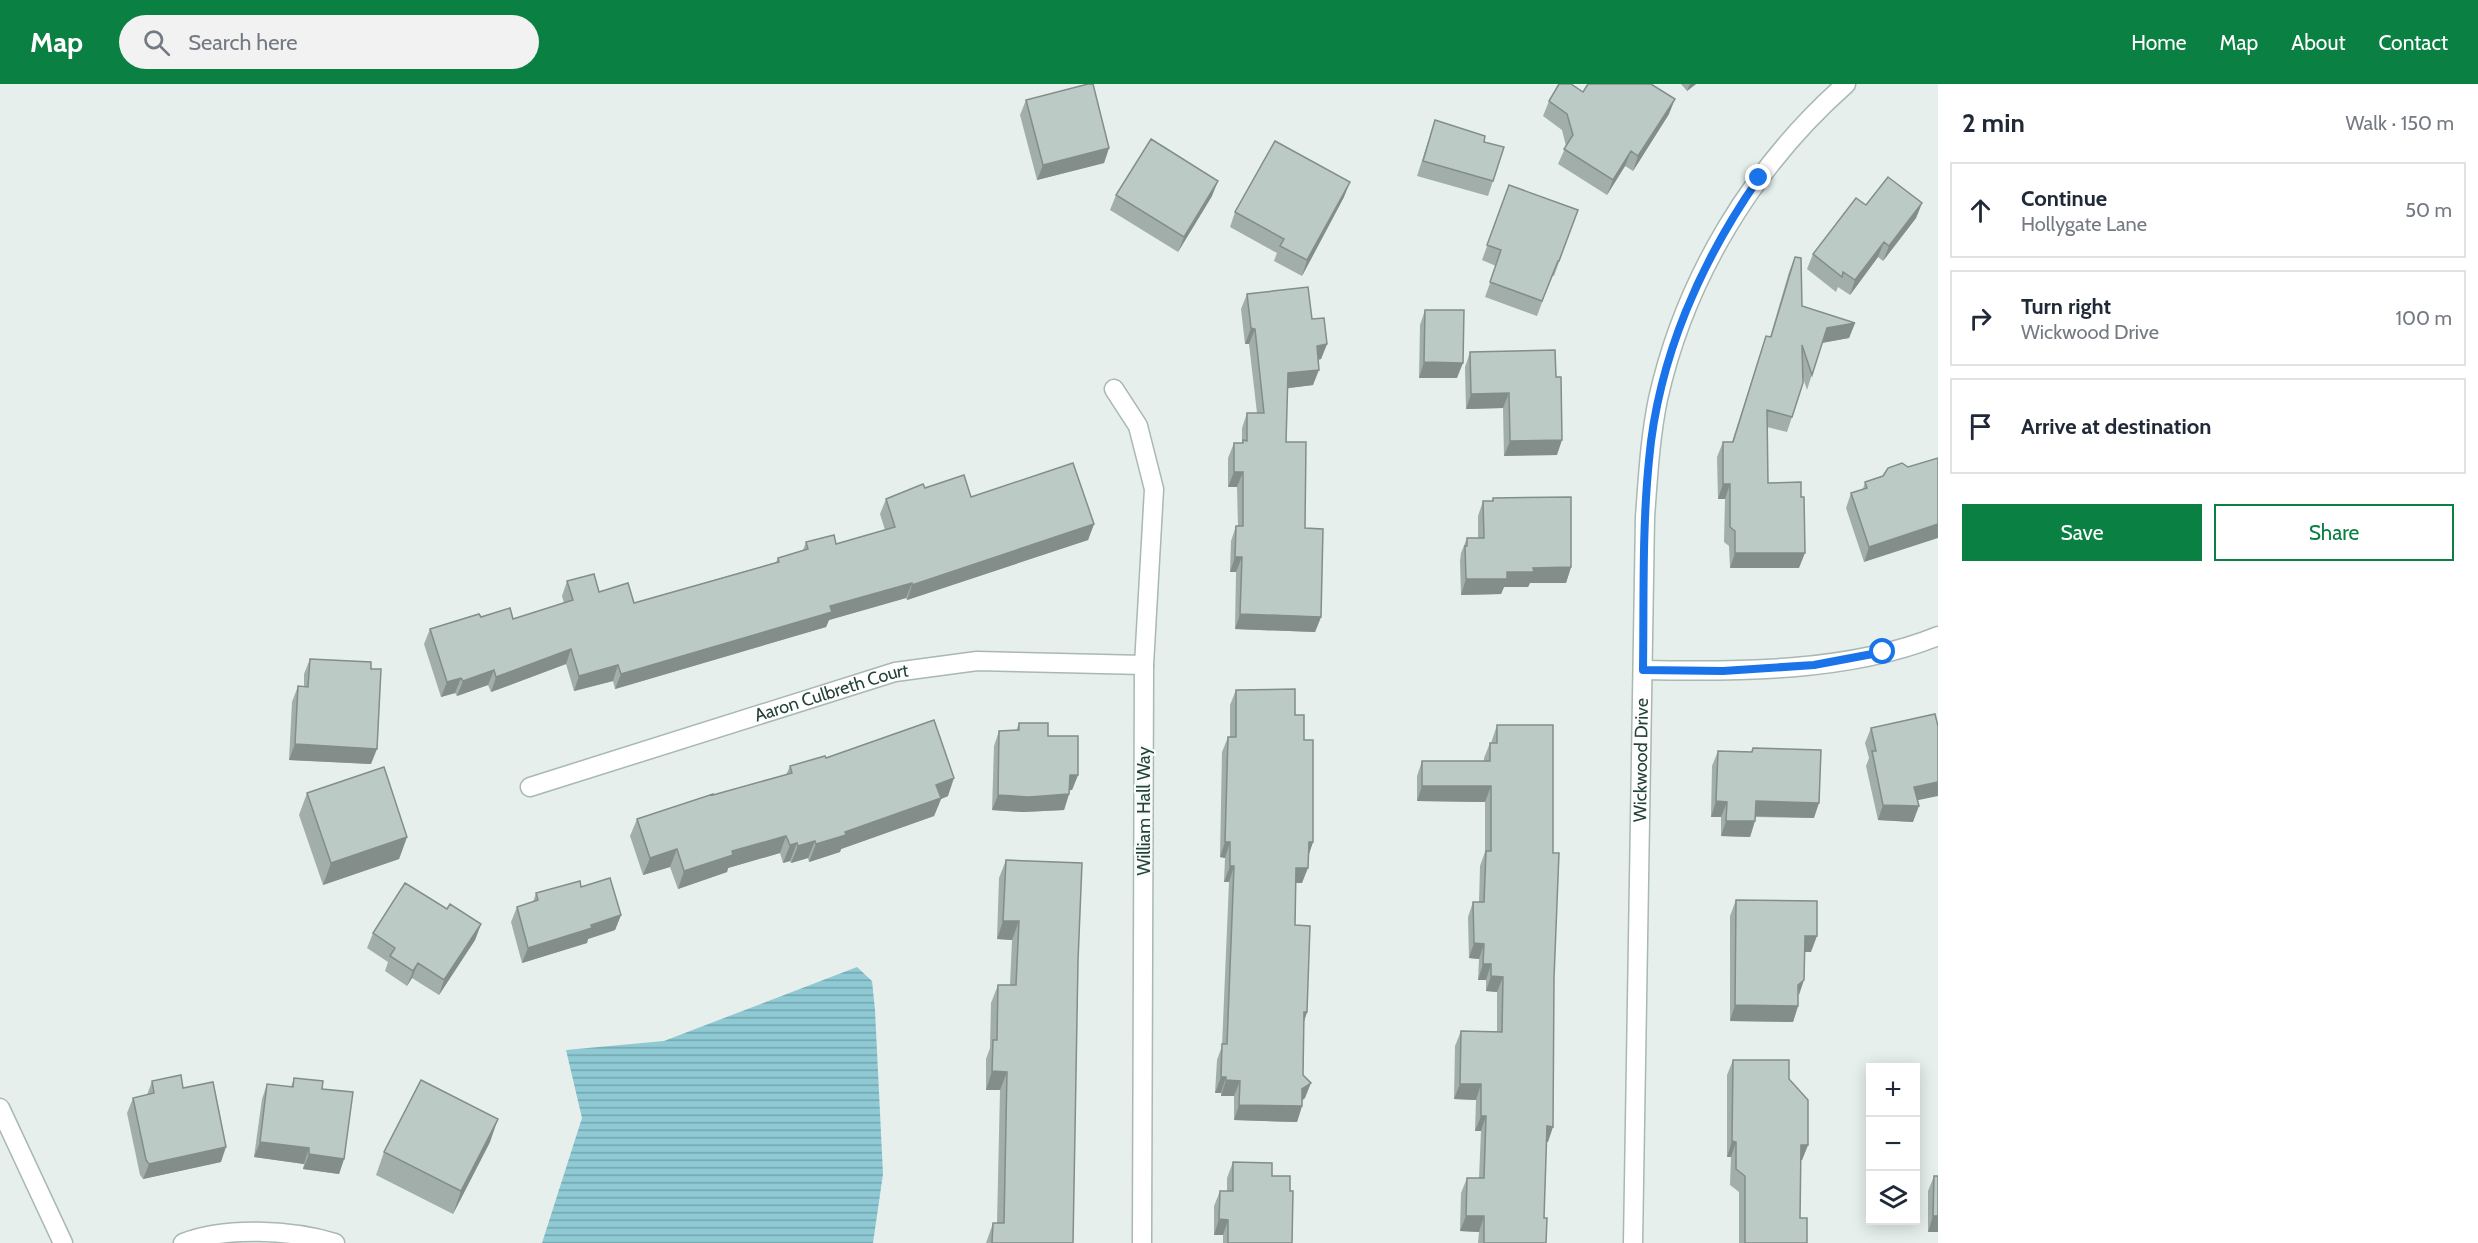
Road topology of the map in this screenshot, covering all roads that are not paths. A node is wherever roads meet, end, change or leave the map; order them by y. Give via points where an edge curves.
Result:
1 (1846, 84) edge
2 (1114, 389) dead end
3 (1938, 636) edge
4 (1144, 665) junction
5 (1643, 670) junction
6 (530, 787) dead end
7 (0, 1108) edge
8 (63, 1243) edge
9 (183, 1243) edge
10 (335, 1243) edge
11 (1142, 1243) edge
12 (1633, 1243) edge

1 - 5 street, Wickwood Drive via 1759,178 1741,204 1698,281 1675,338 1649,458
2 - 4 street, William Hall Way via 1138,426 1154,489
3 - 5 street via 1883,652 1814,665 1723,671
4 - 6 street, Aaron Culbreth Court via 977,661 895,672
4 - 11 street, William Hall Way
5 - 12 street, Wickwood Drive
7 - 8 street
9 - 10 street via 200,1236 256,1232 310,1235

